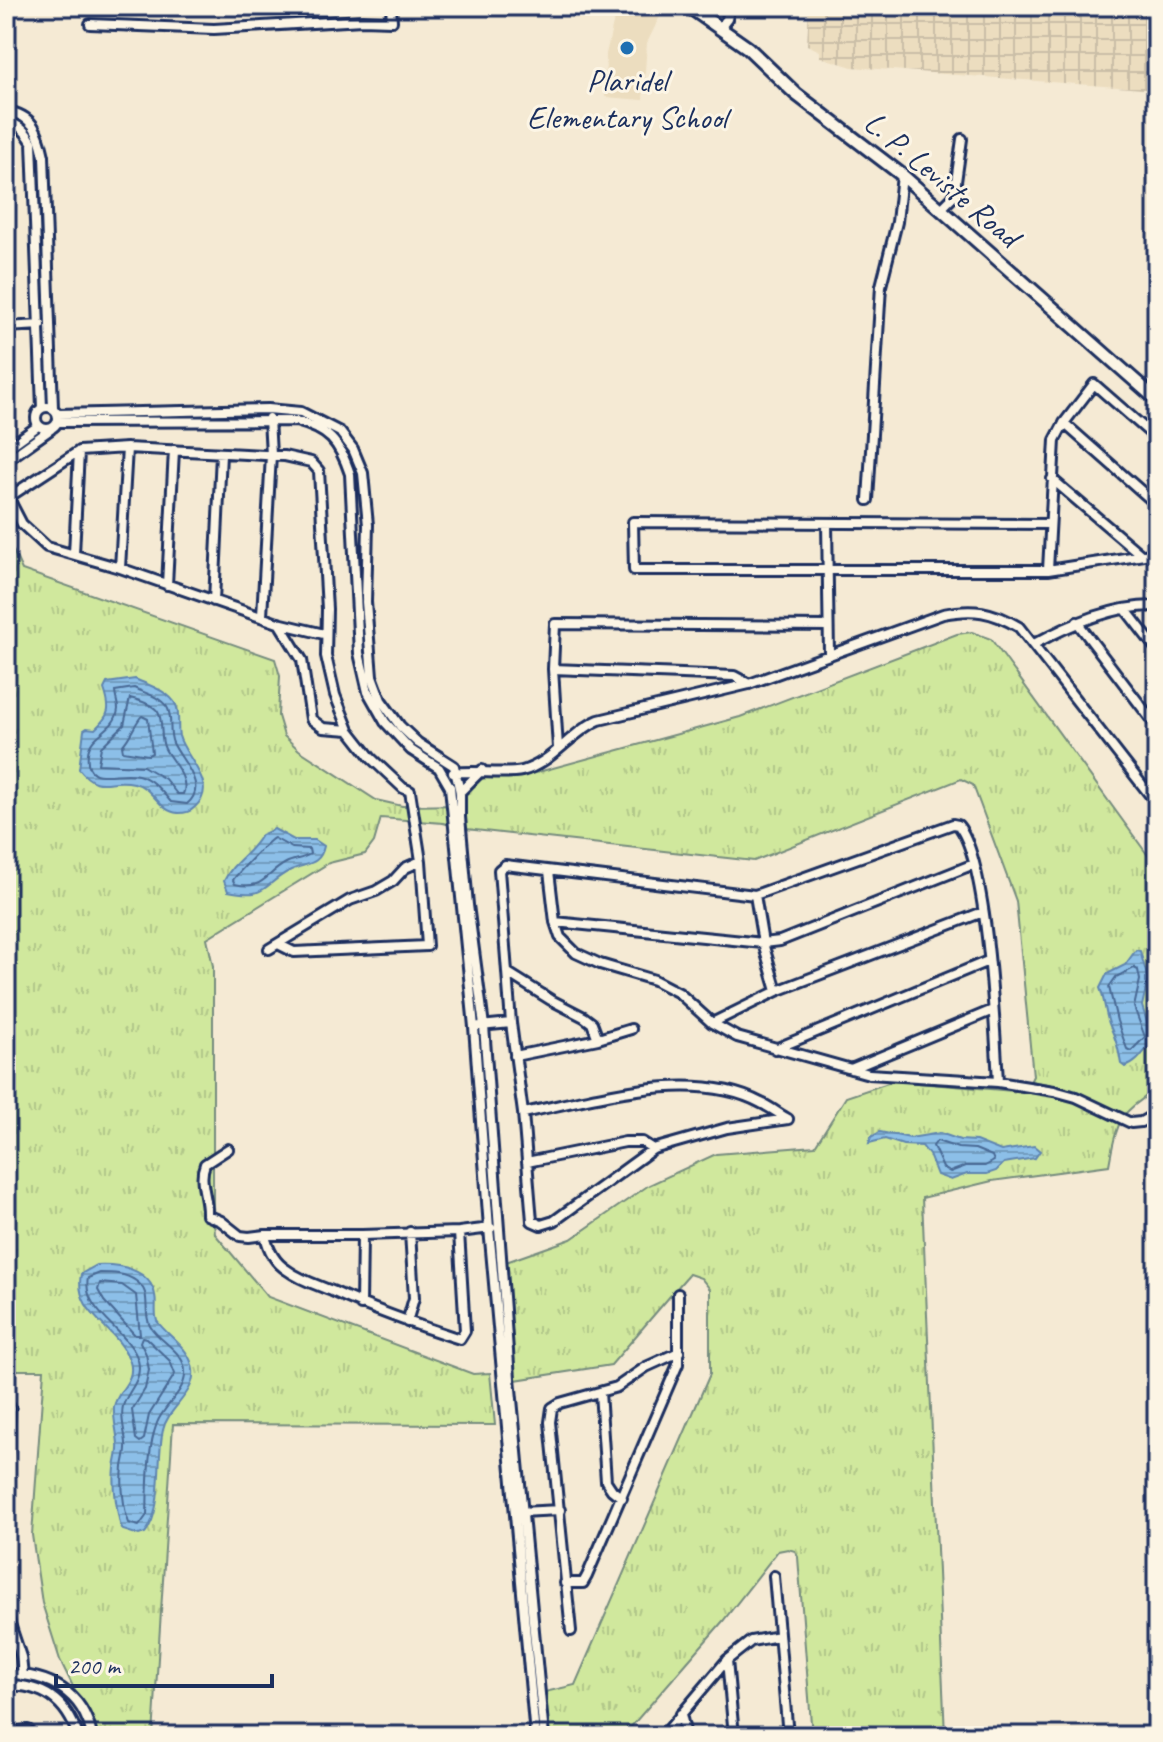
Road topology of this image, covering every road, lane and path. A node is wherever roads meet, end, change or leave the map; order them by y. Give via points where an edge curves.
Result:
1 (391, 6) edge
2 (688, 6) edge
3 (730, 6) edge
4 (90, 24) dead end
5 (720, 28) junction
6 (6, 111) edge
7 (6, 121) edge
8 (962, 139) dead end
9 (902, 175) junction
10 (941, 209) junction
11 (6, 298) edge
12 (51, 324) junction
13 (38, 325) junction
14 (7, 327) edge
15 (1157, 400) edge
16 (6, 405) edge
17 (42, 408) junction
18 (268, 409) junction
19 (55, 418) junction
20 (270, 420) junction
21 (1064, 423) junction
22 (38, 426) junction
23 (1157, 439) edge
24 (127, 448) junction
25 (6, 449) edge
26 (174, 450) junction
27 (79, 451) junction
28 (221, 454) junction
29 (271, 455) junction
30 (6, 461) edge
31 (1052, 479) junction
32 (7, 498) edge
33 (868, 500) dead end
34 (1157, 505) edge
35 (827, 523) junction
36 (1049, 524) junction
37 (1157, 553) edge
38 (74, 554) junction
39 (1140, 554) junction
40 (120, 568) junction
41 (1048, 570) junction
42 (829, 572) junction
43 (167, 585) junction
44 (214, 601) junction
45 (1157, 606) edge
46 (1126, 610) junction
47 (262, 616) junction
48 (1077, 622) junction
49 (278, 623) junction
50 (828, 626) junction
51 (324, 634) junction
52 (1034, 644) junction
53 (1157, 650) edge
54 (829, 654) junction
55 (553, 669) junction
56 (749, 684) junction
57 (1157, 727) edge
58 (349, 730) junction
59 (558, 748) junction
60 (482, 770) junction
61 (456, 772) junction
62 (445, 774) junction
63 (460, 792) junction
64 (1156, 798) edge
65 (421, 861) junction
66 (974, 864) junction
67 (549, 871) junction
68 (755, 895) junction
69 (983, 912) junction
70 (555, 922) junction
71 (763, 943) junction
72 (278, 944) junction
73 (269, 949) dead end
74 (988, 961) junction
75 (508, 973) junction
76 (777, 991) junction
77 (993, 1010) junction
78 (511, 1023) junction
79 (712, 1023) junction
80 (484, 1026) junction
81 (474, 1027) junction
82 (631, 1029) dead end
83 (598, 1039) junction
84 (775, 1049) junction
85 (515, 1056) junction
86 (851, 1069) junction
87 (998, 1082) junction
88 (523, 1113) junction
89 (1157, 1113) edge
90 (228, 1149) dead end
91 (653, 1149) junction
92 (527, 1162) junction
93 (500, 1226) junction
94 (489, 1228) junction
95 (410, 1232) junction
96 (459, 1232) junction
97 (265, 1235) junction
98 (362, 1235) junction
99 (678, 1294) dead end
100 (361, 1305) junction
101 (407, 1322) junction
102 (679, 1352) junction
103 (600, 1392) junction
104 (10, 1407) dead end
105 (6, 1471) edge
106 (622, 1498) junction
107 (560, 1510) junction
108 (519, 1512) junction
109 (774, 1576) dead end
110 (565, 1583) junction
111 (6, 1612) edge
112 (571, 1631) dead end
113 (779, 1636) junction
114 (727, 1660) junction
115 (6, 1674) edge
116 (24, 1674) junction
117 (6, 1685) edge
118 (18, 1685) junction
119 (681, 1714) junction
120 (28, 1730) dead end
121 (6, 1732) edge
122 (78, 1736) edge
123 (92, 1736) edge
124 (535, 1736) edge
125 (544, 1736) edge
126 (663, 1736) edge
127 (686, 1736) edge
128 (734, 1736) edge
129 (788, 1736) edge

1 - 4 street via 392,21 214,29
2 - 5 main road, L. P. Leviste Road
3 - 5 street
5 - 9 main road, L. P. Leviste Road
6 - 12 street via 24,116 40,134
7 - 13 street via 19,126 32,142
8 - 10 street via 954,196
9 - 10 main road, L. P. Leviste Road
9 - 33 street via 881,286
10 - 15 main road, L. P. Leviste Road
11 - 14 street
12 - 13 street
12 - 19 street
13 - 14 street
13 - 17 street
14 - 16 street
17 - 19 street
17 - 22 street via 37,412
18 - 19 street
18 - 20 street
18 - 61 street via 319,419 340,432 353,449 363,473 368,525 366,602 372,676 400,726
19 - 20 street
19 - 22 street via 45,429
19 - 30 street
20 - 29 street
20 - 62 street via 317,427 344,454 350,474 359,653 368,692 398,737
21 - 23 street via 1094,384
21 - 31 street via 1055,440
21 - 34 street
22 - 25 street
24 - 26 street
24 - 27 street
24 - 40 street
26 - 28 street
26 - 43 street
27 - 32 street
27 - 38 street
28 - 29 street
28 - 44 street
29 - 47 street
29 - 51 street via 311,462 319,471
31 - 36 street
31 - 39 street
32 - 38 street via 22,524 47,547
35 - 36 street
35 - 42 street
35 - 42 street via 633,522 634,570
36 - 41 street
37 - 39 street
38 - 40 street
39 - 41 street
40 - 43 street
41 - 42 street
42 - 50 street
43 - 44 street
44 - 47 street
45 - 46 street
46 - 48 street
46 - 53 street
47 - 49 street
48 - 52 street
48 - 57 street
49 - 51 street
49 - 58 street via 302,660 311,719 323,728
50 - 54 street
50 - 55 street via 555,624
51 - 58 street via 335,695
52 - 54 street via 1002,616 966,609
52 - 64 street
54 - 56 street
55 - 56 street via 734,676
55 - 59 street
56 - 59 street via 599,720
58 - 65 street via 371,758 410,791
59 - 60 street via 522,771
60 - 61 street
60 - 63 street
61 - 62 street
61 - 63 street
62 - 81 street
63 - 80 street
65 - 72 street
65 - 72 street via 427,946 294,952
66 - 68 street via 961,828 953,824
66 - 69 street
66 - 71 street via 780,941
67 - 68 street
67 - 70 street
67 - 75 street via 505,865 499,870
68 - 71 street
69 - 74 street
69 - 76 street
70 - 71 street
70 - 79 street via 560,937 576,953 654,980 679,993
71 - 76 street
72 - 73 street
74 - 77 street
74 - 84 street
75 - 78 street
75 - 83 street via 584,1017
76 - 79 street
77 - 86 street
77 - 87 street
78 - 80 street
78 - 85 street
79 - 84 street
80 - 81 street
80 - 93 street
81 - 94 street
82 - 83 street
83 - 85 street
84 - 86 street
85 - 88 street
86 - 87 street
87 - 89 street via 1076,1097 1131,1123
88 - 91 street via 658,1086 729,1092 759,1101 788,1119 727,1128
88 - 92 street
90 - 97 street via 202,1170 207,1215 240,1236
91 - 92 street via 642,1142 625,1142
91 - 92 street via 541,1225 532,1221
93 - 94 street
93 - 108 street
94 - 96 street
94 - 108 street
95 - 96 street
95 - 98 street
95 - 101 street via 414,1298
96 - 101 street via 464,1335 460,1339
97 - 98 street
97 - 100 street via 267,1247 286,1270
98 - 100 street
99 - 102 street
100 - 101 street
102 - 103 street
102 - 106 street
103 - 106 street via 606,1481
103 - 107 street via 552,1408
104 - 105 street
106 - 110 street via 583,1583
107 - 108 street
107 - 110 street
108 - 124 street
108 - 125 street
109 - 113 street
110 - 112 street
111 - 116 street
113 - 114 street via 751,1641
113 - 129 street
114 - 119 street
114 - 128 street
115 - 116 street
116 - 118 street
116 - 123 street via 60,1687 78,1702
117 - 118 street
118 - 122 street via 54,1697 73,1719
119 - 126 street
119 - 127 street
120 - 121 street

